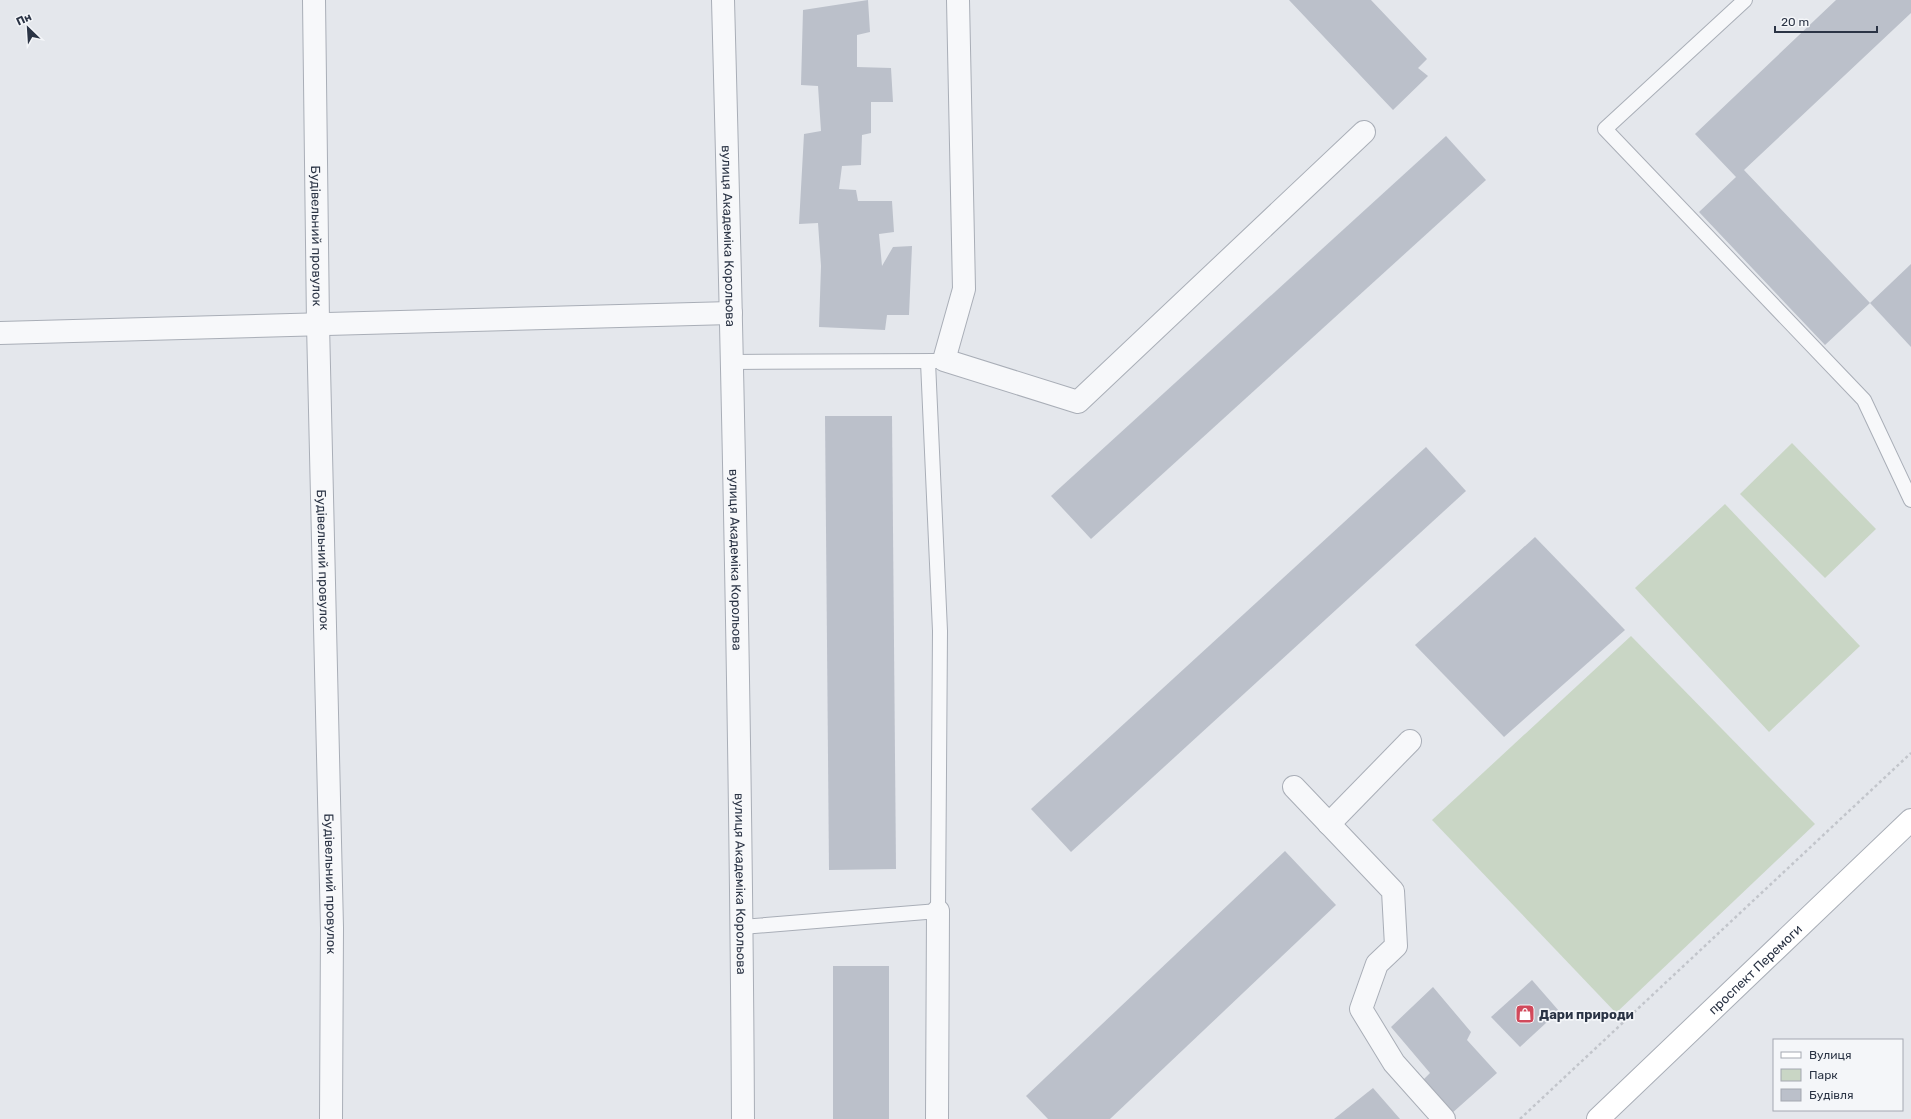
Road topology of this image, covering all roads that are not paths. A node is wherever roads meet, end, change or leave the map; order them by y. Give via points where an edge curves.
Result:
1 (314, 0) edge
2 (723, 0) edge
3 (958, 0) edge
4 (1745, 0) edge
5 (1364, 132) dead end
6 (731, 313) junction
7 (318, 324) junction
8 (0, 333) edge
9 (936, 361) junction
10 (732, 362) junction
11 (1911, 500) edge
12 (1410, 742) dead end
13 (1294, 787) dead end
14 (1911, 820) edge
15 (1329, 824) junction
16 (938, 911) junction
17 (742, 926) junction
18 (331, 1119) edge
19 (743, 1119) edge
20 (937, 1119) edge
21 (1444, 1119) edge
22 (1598, 1119) edge

1 - 7 street, Будівельний провулок
2 - 6 street, вулиця Академіка Корольова
3 - 9 street via 964,289
4 - 11 lane via 1605,129 1864,400
5 - 9 street via 1078,402
6 - 7 street
6 - 10 street, вулиця Академіка Корольова
7 - 8 street
7 - 18 street, Будівельний провулок via 332,928
9 - 10 lane
9 - 16 lane via 940,631
10 - 17 street, вулиця Академіка Корольова
12 - 15 street
13 - 15 street
14 - 22 main road, проспект Перемоги
15 - 21 street via 1393,891 1396,946 1377,964 1361,1009 1394,1063
16 - 17 lane
16 - 20 street
17 - 19 street, вулиця Академіка Корольова

